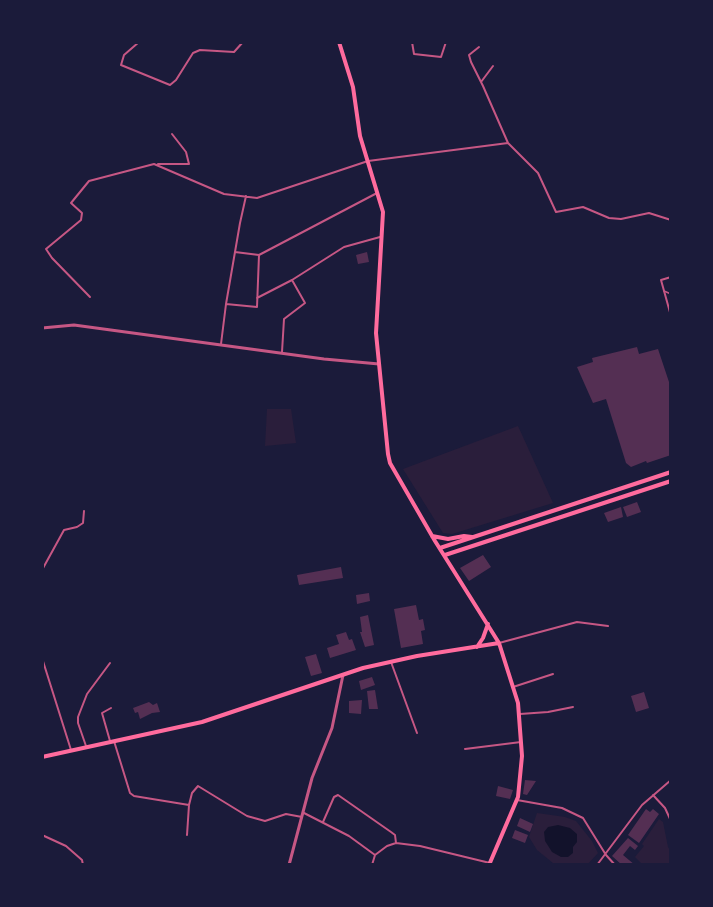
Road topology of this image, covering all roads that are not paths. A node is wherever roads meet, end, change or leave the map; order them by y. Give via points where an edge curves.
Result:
1 (139, 42) edge
2 (243, 42) edge
3 (339, 42) edge
4 (412, 42) edge
5 (447, 42) edge
6 (479, 47) dead end
7 (493, 66) dead end
8 (481, 82) junction
9 (172, 134) dead end
10 (508, 143) junction
11 (368, 161) junction
12 (154, 164) junction
13 (377, 193) junction
14 (246, 196) junction
15 (671, 220) edge
16 (382, 237) junction
17 (234, 252) junction
18 (259, 255) junction
19 (671, 277) edge
20 (292, 280) junction
21 (664, 291) junction
22 (671, 294) edge
23 (90, 297) dead end
24 (257, 299) junction
25 (226, 304) junction
26 (671, 316) edge
27 (42, 328) edge
28 (221, 345) junction
29 (282, 352) junction
30 (379, 364) junction
31 (671, 472) edge
32 (671, 482) edge
33 (84, 511) dead end
34 (552, 511) junction
35 (555, 519) junction
36 (432, 536) junction
37 (472, 537) junction
38 (440, 548) junction
39 (445, 555) junction
40 (42, 570) edge
41 (488, 623) junction
42 (608, 626) dead end
43 (499, 644) junction
44 (476, 648) junction
45 (42, 658) edge
46 (391, 662) junction
47 (110, 663) dead end
48 (553, 674) dead end
49 (343, 675) junction
50 (513, 687) junction
51 (573, 707) dead end
52 (111, 708) dead end
53 (520, 714) junction
54 (417, 733) dead end
55 (112, 741) junction
56 (521, 742) junction
57 (86, 747) junction
58 (465, 749) dead end
59 (71, 750) junction
60 (42, 758) edge
61 (671, 780) edge
62 (653, 795) junction
63 (517, 800) junction
64 (189, 805) junction
65 (303, 815) junction
66 (323, 822) junction
67 (671, 822) edge
68 (671, 826) edge
69 (671, 833) edge
70 (42, 834) edge
71 (187, 835) dead end
72 (396, 843) junction
73 (375, 855) junction
74 (606, 855) junction
75 (490, 864) edge
76 (83, 865) edge
77 (289, 865) edge
78 (372, 865) edge
79 (597, 865) edge
80 (615, 865) edge

1 - 2 street via 124,55 121,65 170,85 192,53 234,52
3 - 11 main road
4 - 5 street via 414,54 441,57
6 - 8 street via 469,55
7 - 8 street
8 - 10 street
9 - 12 street via 186,152 189,164
10 - 11 street
10 - 15 street via 538,173 556,212 583,207 609,218 649,213
11 - 13 main road
11 - 14 street via 256,198
12 - 14 street via 224,194
12 - 23 street via 89,181 71,203 82,213 81,220 46,249
13 - 16 main road via 383,212
13 - 18 street
14 - 17 street
16 - 20 street via 344,247
16 - 30 main road via 376,304
17 - 18 street
17 - 25 street
18 - 24 street
19 - 21 street via 661,280
20 - 24 street
20 - 29 street via 305,303 284,319
21 - 22 lane
21 - 26 street
24 - 25 street via 257,307
25 - 28 street
27 - 28 street via 74,325
28 - 29 street
29 - 30 street
30 - 36 main road via 390,463
31 - 34 main road
32 - 35 main road
33 - 40 street via 83,523 64,530
34 - 35 main road
34 - 37 main road
35 - 39 main road
36 - 37 main road
36 - 38 main road
37 - 38 main road
38 - 39 main road
39 - 41 main road
41 - 43 main road
41 - 44 main road
42 - 43 street via 577,622
43 - 44 main road
43 - 50 main road
44 - 46 main road
45 - 59 street
46 - 49 main road
46 - 54 street
47 - 57 street via 87,694 78,717
48 - 50 street
49 - 55 main road via 202,722
49 - 65 street via 332,728 312,778
50 - 53 main road
51 - 53 street
52 - 55 street via 102,713
53 - 56 main road
55 - 57 main road
55 - 64 street via 130,793
56 - 58 street
56 - 63 main road
57 - 59 main road
59 - 60 main road
61 - 62 street
62 - 67 street
62 - 74 street via 628,822
63 - 74 street via 562,808 583,818
63 - 75 main road
64 - 65 street via 198,786 247,816 264,821 286,814
64 - 71 street
65 - 66 street
65 - 77 street
66 - 72 street via 338,795 391,832
66 - 73 street
68 - 69 street
70 - 76 street via 66,846
72 - 73 street
72 - 75 street
73 - 78 street
74 - 79 street
74 - 80 street

